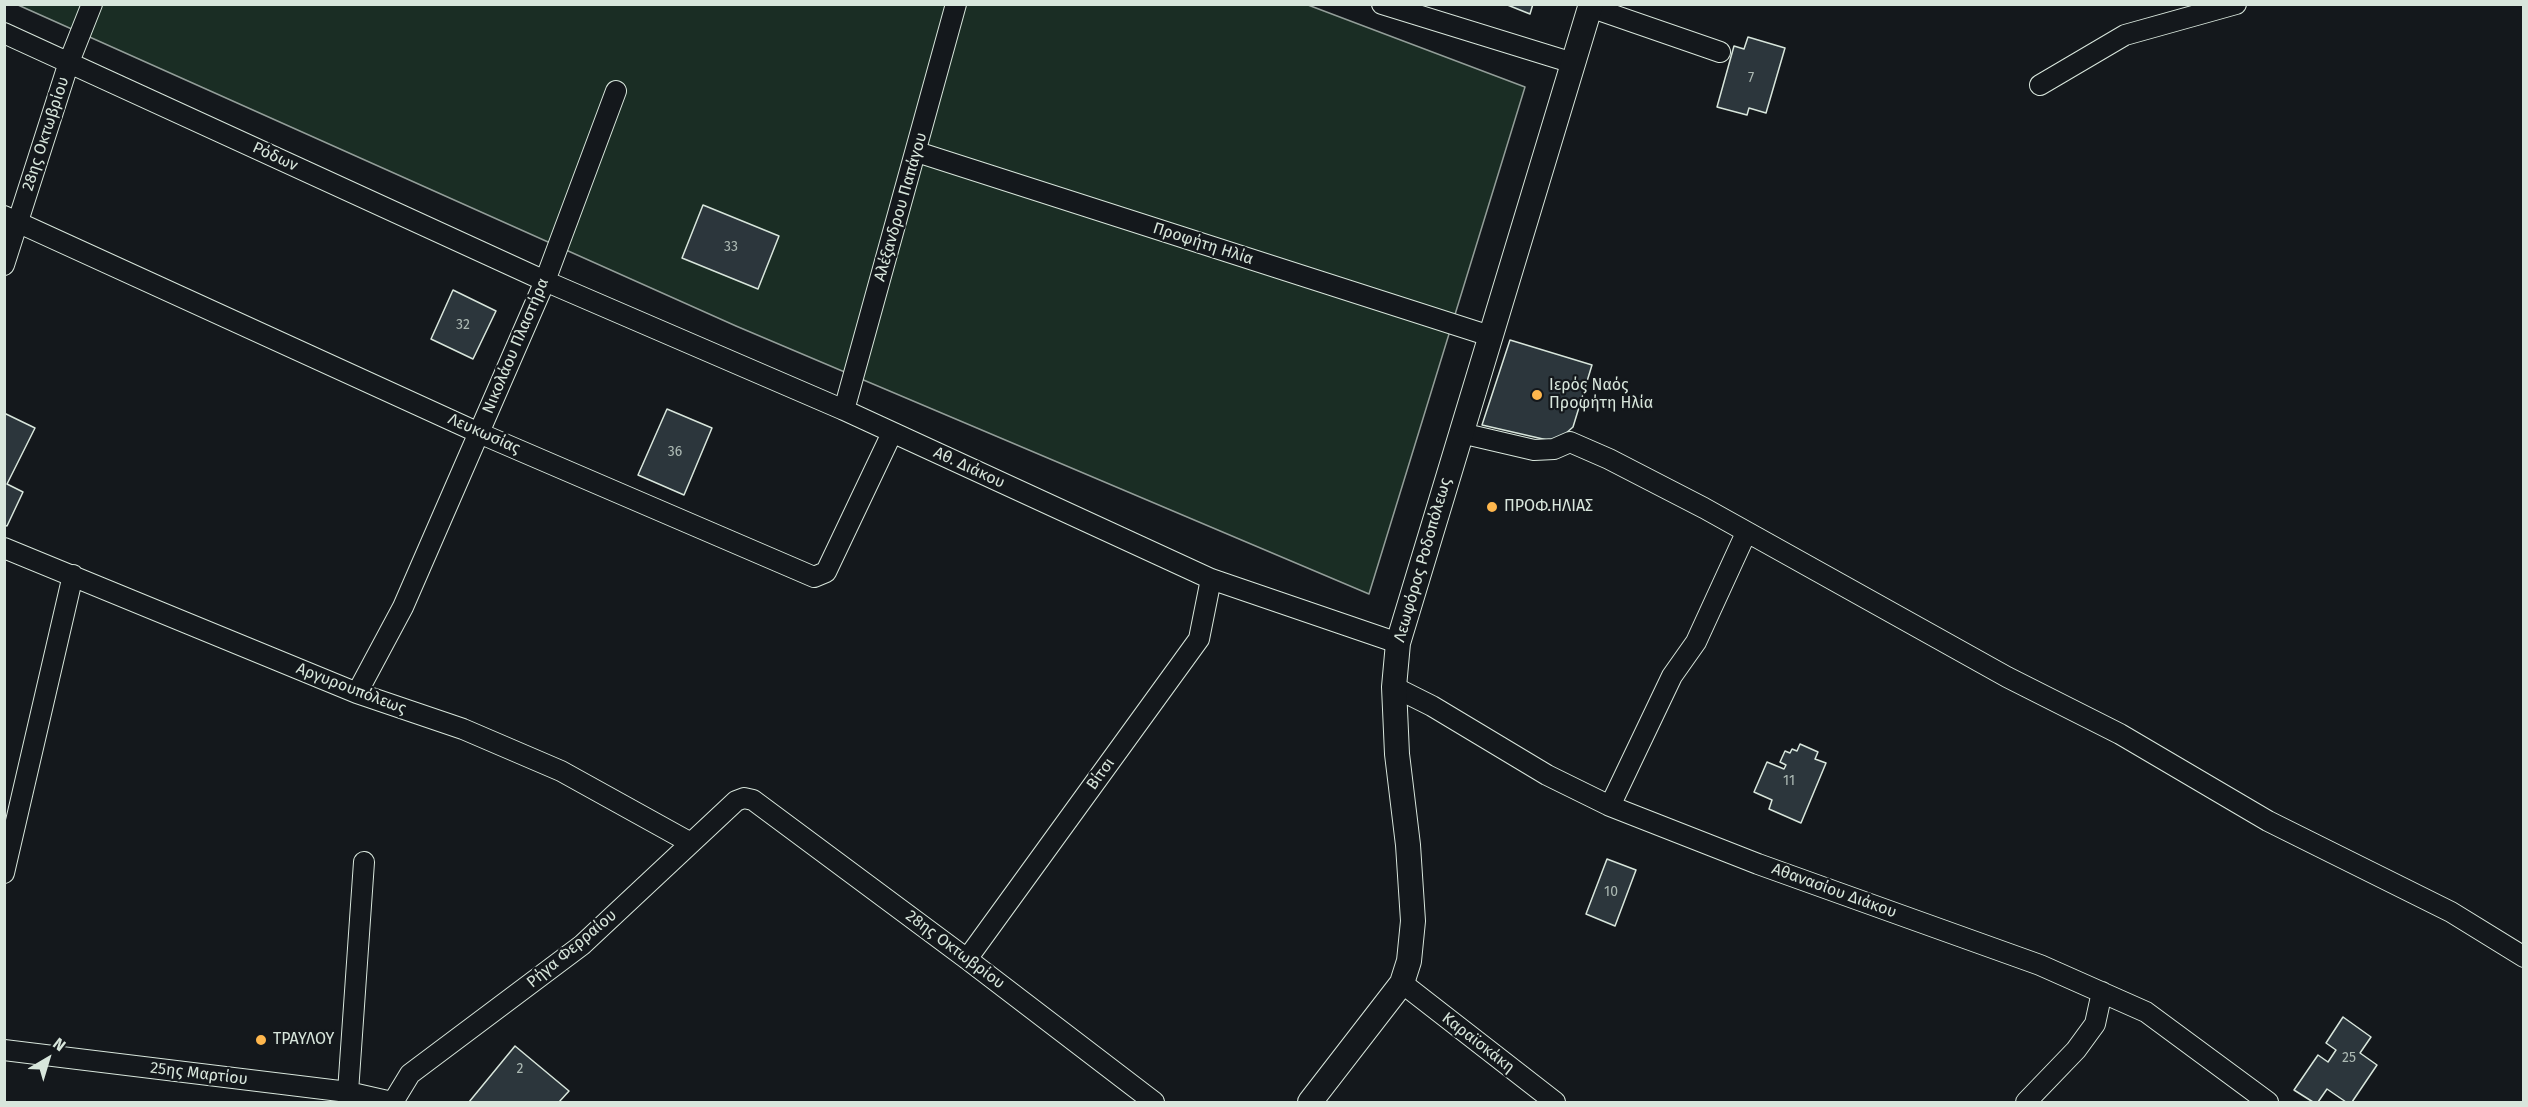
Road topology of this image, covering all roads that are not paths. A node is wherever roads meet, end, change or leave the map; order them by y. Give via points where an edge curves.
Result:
1 (92, 4) edge
2 (956, 4) edge
3 (1382, 4) edge
4 (2236, 4) edge
5 (1591, 6) edge
6 (4, 33) edge
7 (1720, 52) dead end
8 (69, 62) junction
9 (1573, 63) junction
10 (2040, 85) dead end
11 (616, 91) dead end
12 (917, 152) junction
13 (11, 218) edge
14 (4, 265) edge
15 (545, 281) junction
16 (1490, 336) junction
17 (844, 410) junction
18 (479, 433) junction
19 (892, 433) junction
20 (1461, 433) junction
21 (1746, 533) junction
22 (4, 548) edge
23 (73, 575) junction
24 (1211, 579) junction
25 (1398, 643) junction
26 (1394, 687) junction
27 (357, 693) junction
28 (753, 800) joint
29 (1610, 806) junction
30 (691, 843) junction
31 (364, 862) dead end
32 (4, 873) edge
33 (2523, 957) edge
34 (967, 959) junction
35 (1401, 983) junction
36 (2102, 992) junction
37 (4, 1050) edge
38 (348, 1092) junction
39 (393, 1102) edge
40 (1154, 1102) edge
41 (1310, 1102) edge
42 (1555, 1102) edge
43 (2026, 1102) edge
44 (2268, 1102) edge

1 - 8 street, 28ης Οκτωβρίου
2 - 12 street, Αλέξανδρου Παπάγου
3 - 9 street
4 - 10 street via 2125,35
5 - 7 street
5 - 9 street, Λεωφόρος Ροδοπόλεως
6 - 8 street, Ρόδων
8 - 13 street, 28ης Οκτωβρίου
8 - 15 street, Ρόδων
9 - 16 street, Λεωφόρος Ροδοπόλεως
11 - 15 street, Νικολάου Πλαστήρα
12 - 16 street, Προφήτη Ηλία
12 - 17 street, Αλέξανδρου Παπάγου
13 - 14 street, 28ης Οκτωβρίου
13 - 18 street, Λευκωσίας
15 - 17 street, Αθ. Διάκου
15 - 18 street, Νικολάου Πλαστήρα
16 - 20 street, Λεωφόρος Ροδοπόλεως
17 - 19 street, Αθ. Διάκου
18 - 19 street, Λευκωσίας via 814,577 826,572
18 - 27 street, Νικολάου Πλαστήρα via 403,607
19 - 24 street, Αθ. Διάκου
20 - 21 street via 1534,450 1554,449 1570,442 1655,482
20 - 25 street, Λεωφόρος Ροδοπόλεως
21 - 29 street via 1696,642 1672,676
21 - 33 street via 2007,677 2120,734 2268,821 2451,912
22 - 23 street, Αργυρουπόλεως
23 - 27 street, Αργυρουπόλεως
23 - 32 street
24 - 25 street, Αθ. Διάκου
24 - 34 street, Βίτσι via 1199,639
25 - 26 street, Λεωφόρος Ροδοπόλεως
26 - 29 street, Αθανασίου Διάκου via 1547,775
26 - 35 street, Λεωφόρος Ροδοπόλεως via 1413,921 1409,961
27 - 30 street, Αργυρουπόλεως via 464,729 561,771
28 - 30 street, Ρήγα Φερραίου via 736,801
28 - 34 street, 28ης Οκτωβρίου
29 - 36 street, Αθανασίου Διάκου via 1758,864 2040,965
30 - 39 street, Ρήγα Φερραίου via 582,945 410,1074
31 - 38 street
34 - 40 street, 28ης Οκτωβρίου
35 - 41 street, Λεωφόρος Ροδοπόλεως
35 - 42 street, Καραϊσκάκη
36 - 43 street via 2095,1024
36 - 44 street, Αθανασίου Διάκου via 2146,1012
37 - 38 street, 25ης Μαρτίου
38 - 39 street, 25ης Μαρτίου

